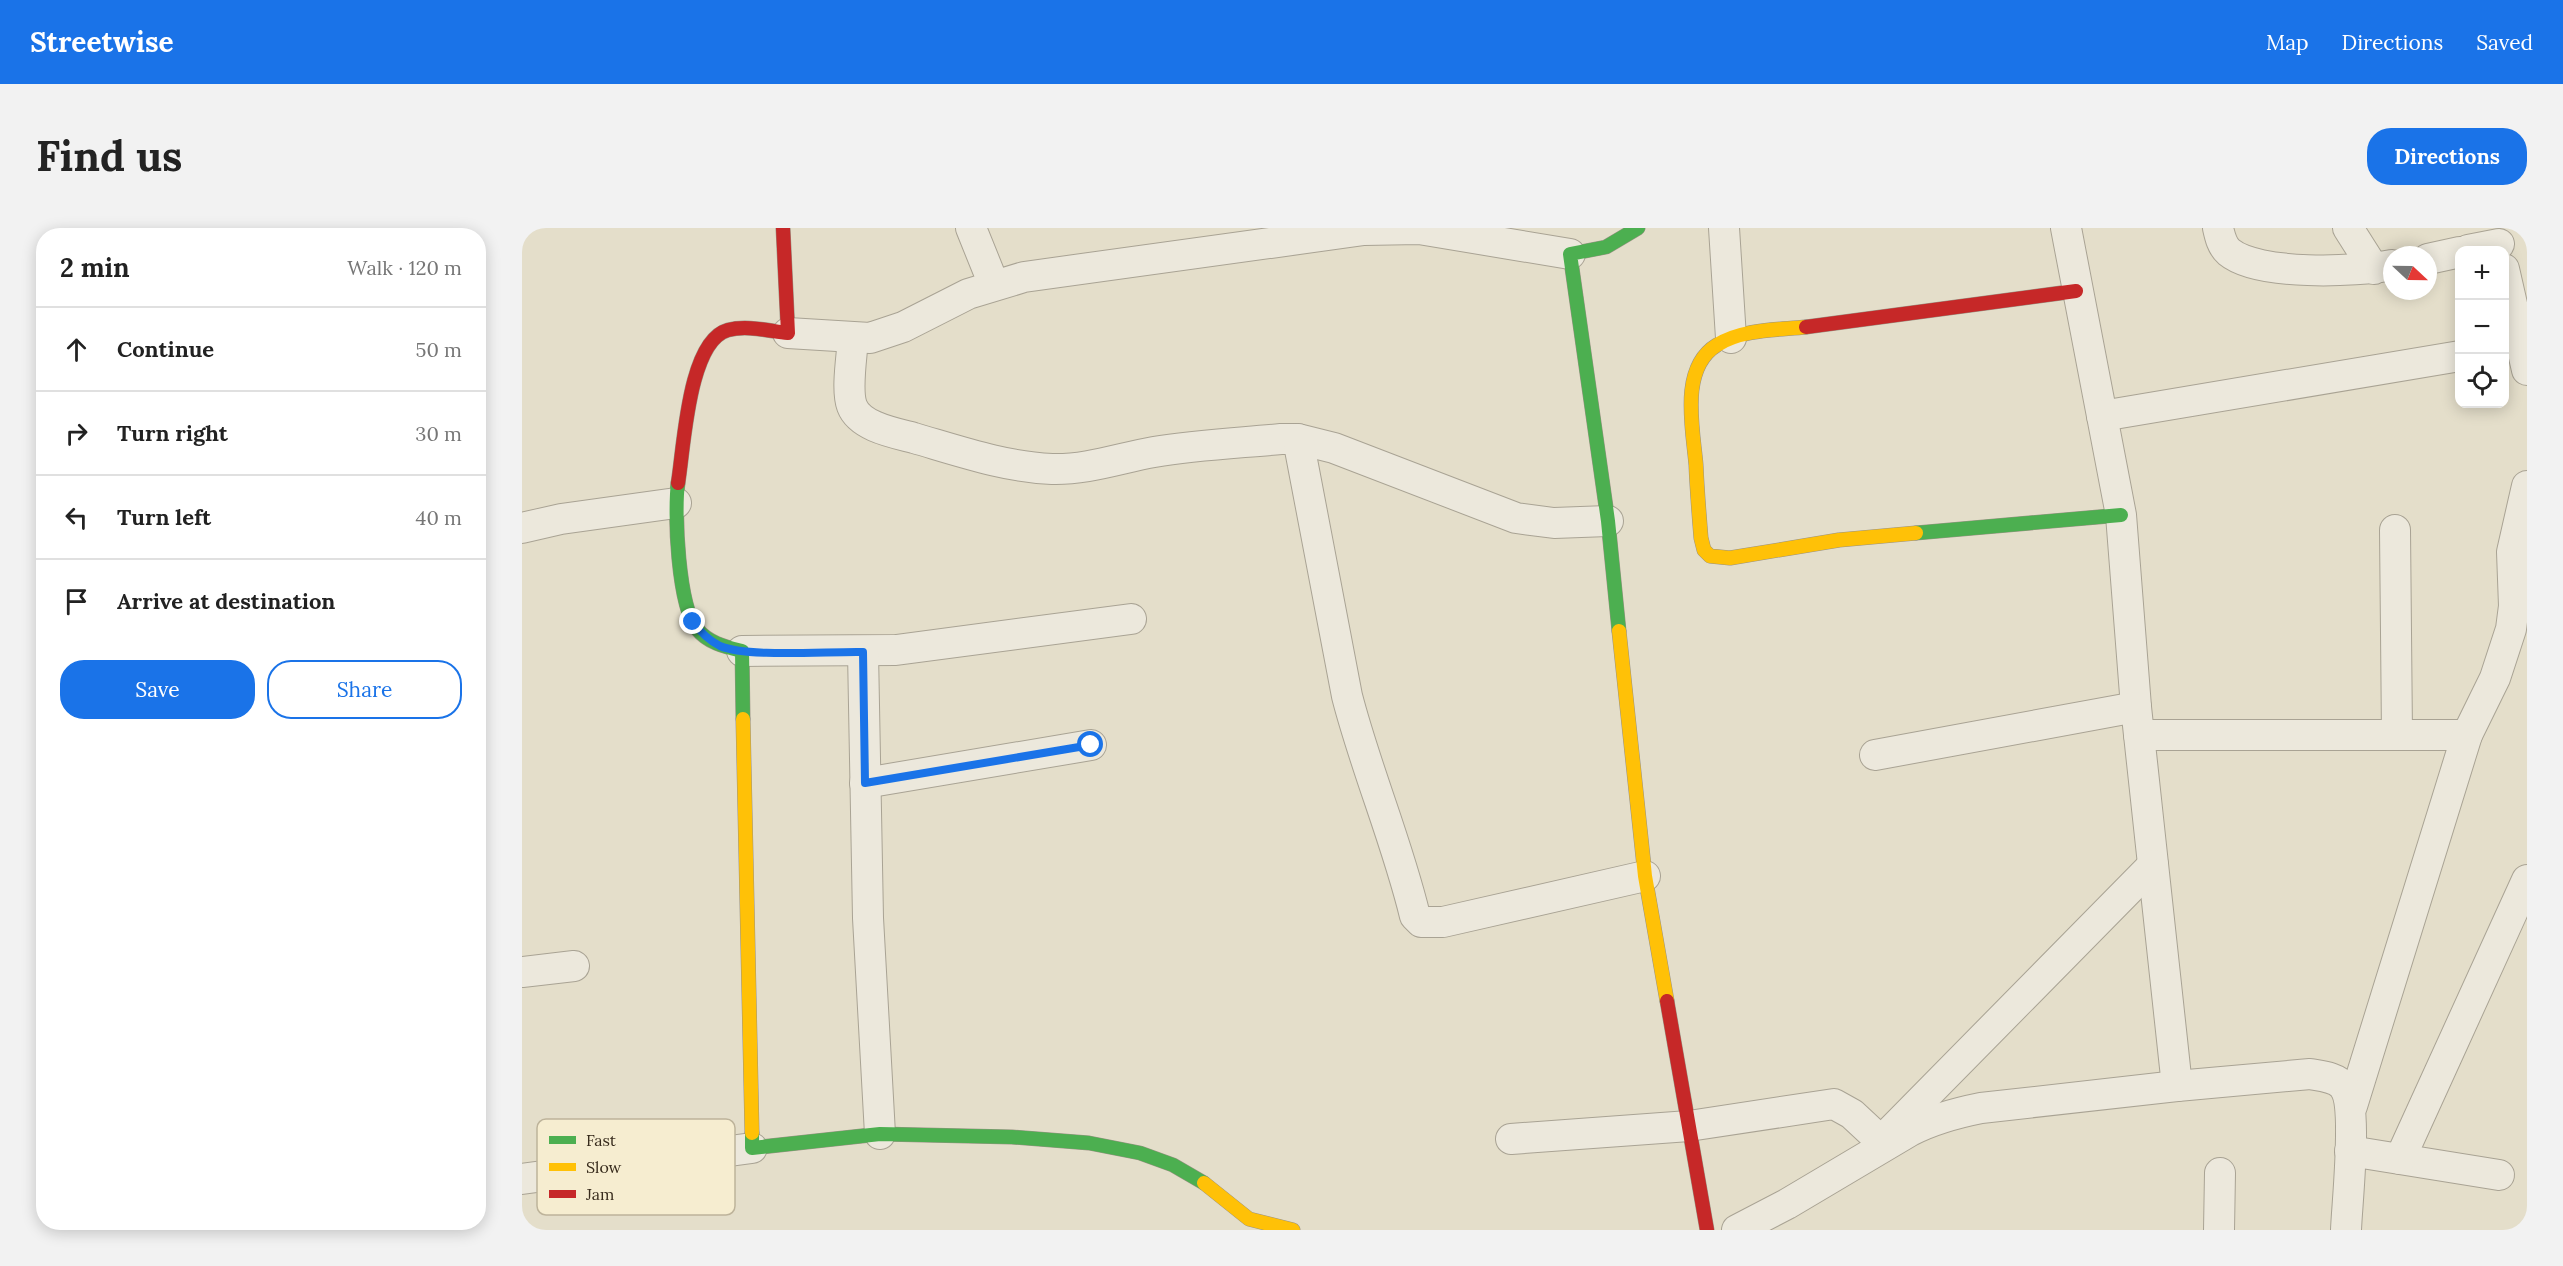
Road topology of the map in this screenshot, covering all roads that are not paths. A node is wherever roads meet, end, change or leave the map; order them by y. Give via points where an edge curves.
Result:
1 (783, 228) edge
2 (971, 228) edge
3 (1392, 228) edge
4 (1638, 228) edge
5 (1724, 228) edge
6 (2066, 228) edge
7 (2218, 228) edge
8 (2348, 228) edge
9 (2455, 253) edge
10 (1570, 254) junction
11 (2437, 257) edge
12 (2383, 267) edge
13 (994, 285) junction
14 (2076, 291) junction
15 (2508, 300) edge
16 (788, 333) junction
17 (853, 338) junction
18 (1731, 338) junction
19 (2517, 354) edge
20 (2455, 357) edge
21 (2102, 416) junction
22 (1298, 439) junction
23 (2527, 486) edge
24 (676, 503) junction
25 (2121, 515) junction
26 (1608, 520) junction
27 (522, 528) edge
28 (2395, 530) dead end
29 (1131, 620) dead end
30 (742, 651) junction
31 (863, 652) junction
32 (2138, 721) junction
33 (2397, 735) junction
34 (2467, 735) junction
35 (1091, 745) dead end
36 (1875, 755) dead end
37 (865, 783) junction
38 (2153, 865) junction
39 (1645, 876) junction
40 (2527, 880) edge
41 (574, 966) dead end
42 (522, 972) edge
43 (2177, 1086) junction
44 (2352, 1106) junction
45 (1689, 1126) junction
46 (880, 1134) junction
47 (1511, 1139) dead end
48 (1875, 1147) junction
49 (752, 1148) junction
50 (735, 1150) edge
51 (2349, 1151) junction
52 (2400, 1159) junction
53 (2220, 1173) dead end
54 (2499, 1175) dead end
55 (537, 1177) edge
56 (522, 1179) edge
57 (1248, 1225) edge
58 (1293, 1230) edge
59 (1707, 1230) edge
60 (1737, 1230) edge
61 (2219, 1230) edge
62 (2346, 1230) edge

1 - 16 street
2 - 13 street
3 - 10 street
3 - 13 street via 1024,277
4 - 10 street via 1605,248
5 - 18 street
6 - 14 street
7 - 12 street via 2228,251 2257,265
8 - 12 street
9 - 11 street
10 - 26 street
13 - 17 street via 903,327 870,338
14 - 18 street
14 - 21 street
15 - 19 street
16 - 17 street
16 - 24 street via 736,329 722,332 708,345 692,389
17 - 22 street via 850,397 860,417 899,434 994,460 1027,467 1070,469 1157,452
18 - 25 street via 1721,340 1702,359 1691,403 1701,538 1710,556 1730,558 1839,540
20 - 21 street
21 - 25 street
22 - 26 street via 1334,448 1516,518 1554,524
22 - 39 street via 1347,696 1415,916 1421,922 1443,922
23 - 34 street via 2512,552 2511,629 2495,678
24 - 27 street
24 - 30 street via 686,602 693,622 705,637
25 - 32 street
26 - 39 street
28 - 33 street
29 - 31 street via 939,646
30 - 31 street
30 - 49 street
31 - 37 street
32 - 33 street
32 - 36 street
32 - 38 street
33 - 34 street
34 - 44 street
35 - 37 street
37 - 46 street
38 - 43 street
38 - 48 street
39 - 45 street
40 - 52 street
41 - 42 street
43 - 44 street via 2310,1074 2328,1077 2344,1086
43 - 48 street via 1954,1113
44 - 51 street
45 - 47 street
45 - 48 street via 1833,1104 1844,1107
45 - 59 street
46 - 49 street
46 - 57 street via 1052,1139 1140,1153 1173,1165 1205,1184
48 - 60 street via 1787,1204
49 - 50 street
51 - 52 street
51 - 62 street
52 - 54 street
53 - 61 street
55 - 56 street
57 - 58 street

